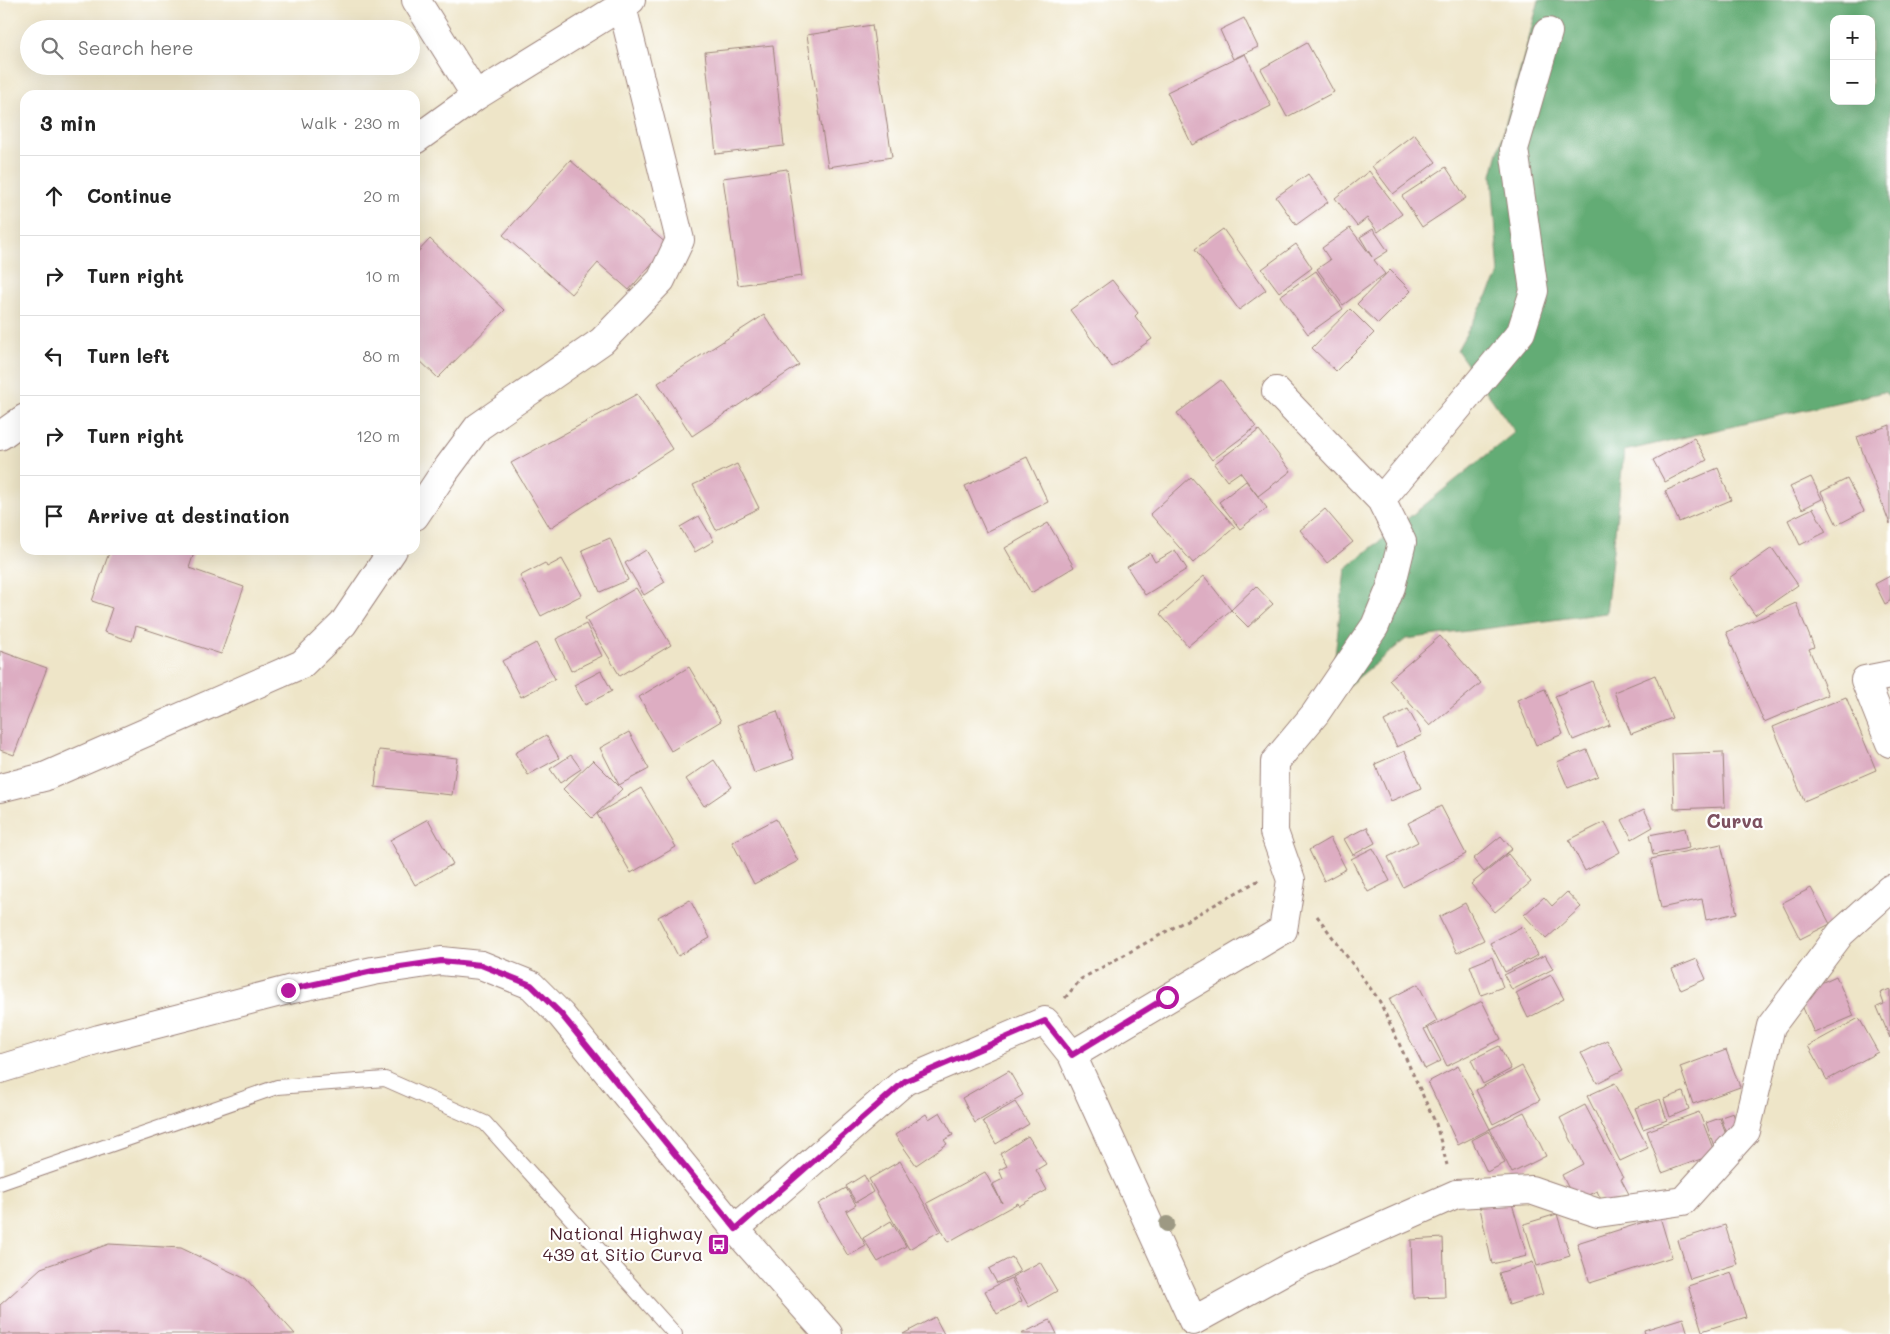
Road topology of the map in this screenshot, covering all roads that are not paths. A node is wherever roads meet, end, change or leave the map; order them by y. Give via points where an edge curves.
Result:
1 (416, 0) edge
2 (626, 3) edge
3 (1548, 32) dead end
4 (476, 96) junction
5 (420, 136) edge
6 (1276, 391) dead end
7 (20, 422) edge
8 (0, 436) edge
9 (1381, 500) junction
10 (420, 508) edge
11 (390, 555) edge
12 (1890, 674) edge
13 (1890, 743) edge
14 (0, 788) edge
15 (1890, 889) edge
16 (1072, 1055) junction
17 (0, 1069) edge
18 (0, 1182) edge
19 (736, 1229) junction
20 (675, 1334) edge
21 (828, 1334) edge

1 - 4 street
2 - 4 street
2 - 10 street via 680,240 661,280 602,341 478,427
3 - 9 street via 1514,148 1534,291 1522,332
4 - 5 street
6 - 9 street
7 - 8 street
9 - 16 street via 1402,542 1392,587 1375,626 1315,714 1275,762 1274,832 1291,880 1283,930
11 - 14 street via 343,624 302,664 44,777
12 - 13 street via 1865,680
15 - 16 street via 1841,933 1771,1026 1746,1131 1683,1201 1598,1213 1531,1190 1456,1194 1289,1268 1193,1321
16 - 19 street via 1045,1021 905,1081
17 - 19 street via 118,1034 373,971 441,961 481,965 531,985 561,1014
18 - 20 lane via 278,1087 385,1079 485,1123
19 - 21 street

